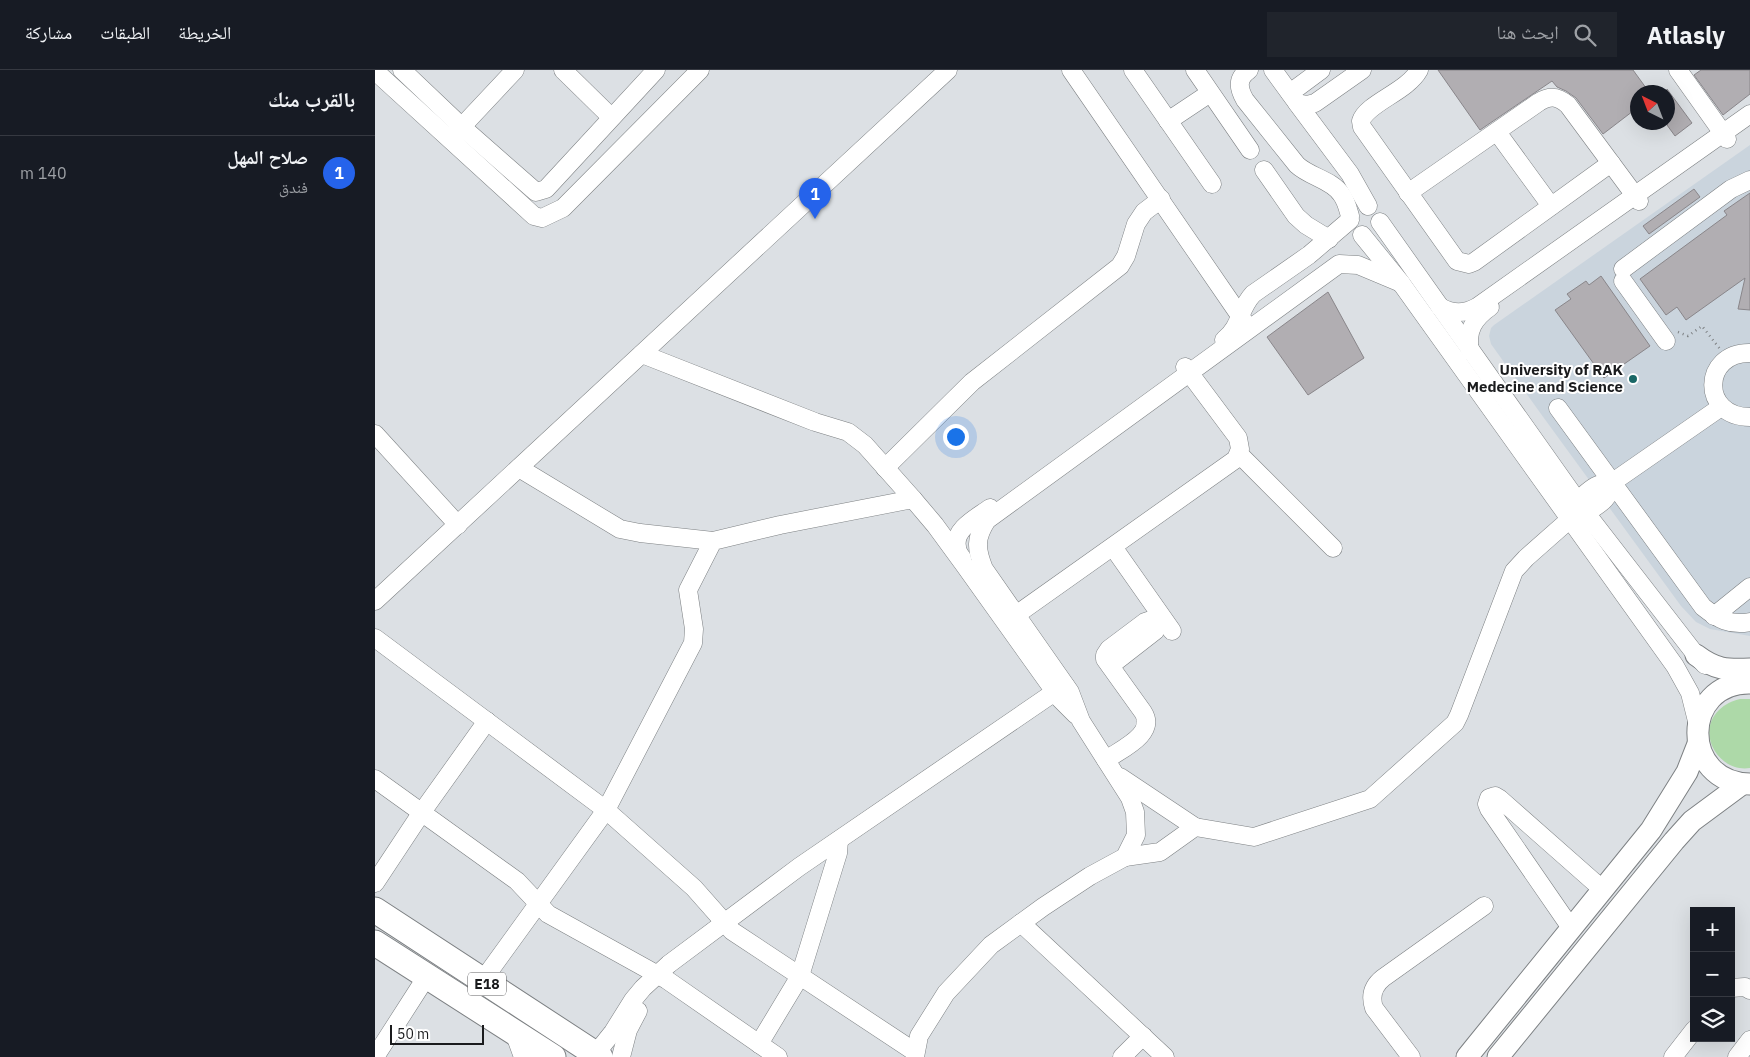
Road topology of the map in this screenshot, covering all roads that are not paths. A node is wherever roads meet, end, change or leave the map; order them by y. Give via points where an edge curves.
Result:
1 (402, 70) edge
2 (515, 70) edge
3 (563, 70) edge
4 (656, 70) edge
5 (700, 70) edge
6 (947, 70) edge
7 (1071, 70) edge
8 (1133, 70) edge
9 (1195, 70) edge
10 (1249, 70) edge
11 (1321, 70) edge
12 (1363, 70) edge
13 (1679, 70) edge
14 (375, 71) edge
15 (1418, 72) edge
16 (1282, 80) edge
17 (1210, 93) junction
18 (1245, 100) junction
19 (1750, 114) edge
20 (611, 117) junction
21 (1168, 121) junction
22 (1750, 123) edge
23 (1232, 124) junction
24 (1497, 132) junction
25 (456, 133) junction
26 (1275, 136) junction
27 (1725, 136) junction
28 (1607, 166) junction
29 (1264, 170) dead end
30 (1750, 180) edge
31 (1212, 184) dead end
32 (1408, 193) junction
33 (1161, 199) junction
34 (1632, 201) junction
35 (1368, 206) junction
36 (1551, 206) junction
37 (1296, 216) junction
38 (1350, 218) junction
39 (1380, 222) junction
40 (1362, 235) junction
41 (1329, 239) junction
42 (1309, 255) junction
43 (1401, 283) junction
44 (1440, 307) junction
45 (1245, 323) junction
46 (1666, 341) road end
47 (1470, 351) junction
48 (1750, 353) edge
49 (642, 354) junction
50 (1187, 370) junction
51 (1721, 406) junction
52 (1558, 408) dead end
53 (1750, 417) edge
54 (375, 434) edge
55 (1239, 454) junction
56 (519, 468) junction
57 (885, 468) junction
58 (1611, 483) junction
59 (913, 500) junction
60 (1582, 507) junction
61 (1569, 520) junction
62 (458, 525) junction
63 (935, 525) junction
64 (963, 527) junction
65 (713, 541) junction
66 (1113, 547) junction
67 (1333, 548) dead end
68 (965, 566) junction
69 (1748, 592) edge
70 (375, 602) edge
71 (1714, 616) junction
72 (1011, 618) junction
73 (1750, 622) edge
74 (1172, 631) dead end
75 (375, 638) edge
76 (1697, 655) joint
77 (1109, 666) dead end
78 (1747, 678) edge
79 (1063, 692) junction
80 (487, 721) junction
81 (1698, 735) junction
82 (1111, 767) junction
83 (375, 779) edge
84 (1746, 784) edge
85 (606, 810) junction
86 (422, 812) junction
87 (1529, 825) junction
88 (1195, 827) junction
89 (1510, 839) junction
90 (838, 847) junction
91 (1125, 857) junction
92 (375, 883) edge
93 (1602, 889) junction
94 (375, 899) edge
95 (539, 904) junction
96 (1484, 906) dead end
97 (375, 910) edge
98 (1021, 923) junction
99 (727, 927) junction
100 (1571, 928) junction
101 (375, 943) edge
102 (488, 974) junction
103 (427, 976) junction
104 (800, 976) junction
105 (662, 978) junction
106 (1735, 988) edge
107 (1750, 990) edge
108 (514, 1032) junction
109 (1690, 1035) edge
110 (1143, 1036) junction
111 (1750, 1040) edge
112 (759, 1044) junction
113 (600, 1052) edge
114 (915, 1055) edge
115 (375, 1057) edge
116 (523, 1057) edge
117 (553, 1057) edge
118 (617, 1057) edge
119 (621, 1057) edge
120 (777, 1057) edge
121 (1122, 1057) edge
122 (1165, 1057) edge
123 (1411, 1057) edge
124 (1467, 1057) edge
125 (1499, 1057) edge
126 (1673, 1057) edge
127 (1737, 1057) edge

1 - 25 street
2 - 25 street
3 - 20 street
4 - 20 street
5 - 25 street via 563,208 542,218 535,216
6 - 49 street
7 - 33 street
8 - 21 street
9 - 17 street
10 - 18 street via 1241,77 1239,85
11 - 16 street
12 - 16 street via 1315,103 1307,105
13 - 27 street
14 - 25 street
15 - 32 street via 1367,112 1361,121
16 - 35 street via 1346,168
17 - 21 street
17 - 23 street
18 - 23 street
18 - 26 street
19 - 27 street
20 - 25 street via 546,189 536,192
21 - 31 street
22 - 27 street
23 - 26 street via 1246,145
24 - 28 street via 1546,98 1562,99
24 - 32 street
24 - 36 street
26 - 38 street via 1302,169 1335,186 1344,199
27 - 34 street
28 - 34 street
28 - 36 street
29 - 37 street
30 - 46 street via 1731,189 1623,275
32 - 36 street via 1453,257 1463,264 1474,262
33 - 45 street
33 - 57 street via 1144,212 1120,266 972,382
34 - 44 street via 1477,307 1462,313
34 - 47 street via 1481,313 1471,326
35 - 38 street via 1358,207
35 - 39 street via 1377,212
37 - 41 street
37 - 42 street
38 - 40 street via 1351,227
38 - 41 street
39 - 40 street via 1375,231
39 - 44 street
40 - 43 street
41 - 42 street
42 - 45 street via 1253,294 1242,310
43 - 45 street via 1358,265 1339,264
43 - 61 street
44 - 47 street
45 - 50 street
47 - 60 street
48 - 51 street via 1734,354 1720,365 1713,390
49 - 56 street
49 - 57 street via 848,432 865,445
50 - 55 street via 1238,438
50 - 64 street
50 - 72 street via 987,520 978,539 978,554
51 - 53 street via 1729,414
51 - 58 street
52 - 58 street
54 - 62 street
55 - 66 street via 1232,463
55 - 67 street
56 - 62 street
56 - 65 street via 620,529
57 - 59 street
58 - 60 street via 1608,497
58 - 71 street via 1695,598
59 - 63 street
59 - 65 street
60 - 76 street
61 - 81 street via 1675,666 1690,693
61 - 88 street via 1514,571 1455,723 1370,799 1255,837
62 - 70 street
63 - 64 street
63 - 68 street
64 - 68 street via 956,546
65 - 85 street via 688,590 693,643
66 - 72 street
66 - 74 street
68 - 72 street
69 - 71 street
71 - 73 street via 1732,623
72 - 79 street
75 - 80 street
76 - 78 main road via 1709,664
77 - 82 street via 1147,722 1144,733
78 - 81 main road via 1725,687 1712,697 1703,710
79 - 82 street
79 - 90 street
80 - 85 street
80 - 86 street
81 - 84 main road via 1704,759 1714,771 1727,780
81 - 93 main road via 1687,772 1675,794 1651,830
82 - 88 street
82 - 91 street via 1135,812 1136,835
83 - 86 street
84 - 125 main road via 1698,816 1674,841
85 - 95 street
85 - 99 street via 694,888
86 - 92 street
86 - 95 street via 517,882
87 - 89 street
87 - 89 street via 1498,797 1489,798 1488,806
87 - 93 street
88 - 91 street via 1160,852
89 - 100 street
90 - 99 street
90 - 104 street
91 - 98 street via 1090,876
93 - 100 main road
94 - 102 street
95 - 102 street
95 - 105 street via 548,914
96 - 123 street via 1383,978 1374,988 1372,1002 1375,1008
97 - 113 highway, E18
98 - 110 street
98 - 114 street via 991,945 946,994 919,1036
99 - 104 street
99 - 105 street
100 - 124 main road
101 - 103 highway, E18
102 - 113 street
103 - 108 highway, E18
103 - 115 street
104 - 112 street
104 - 114 street
105 - 112 street
105 - 113 street via 633,1000
105 - 119 street via 633,1020
106 - 107 street
108 - 116 street
108 - 117 highway, E18
109 - 126 street
110 - 121 street
110 - 122 street
111 - 127 street
112 - 120 street
113 - 118 street

